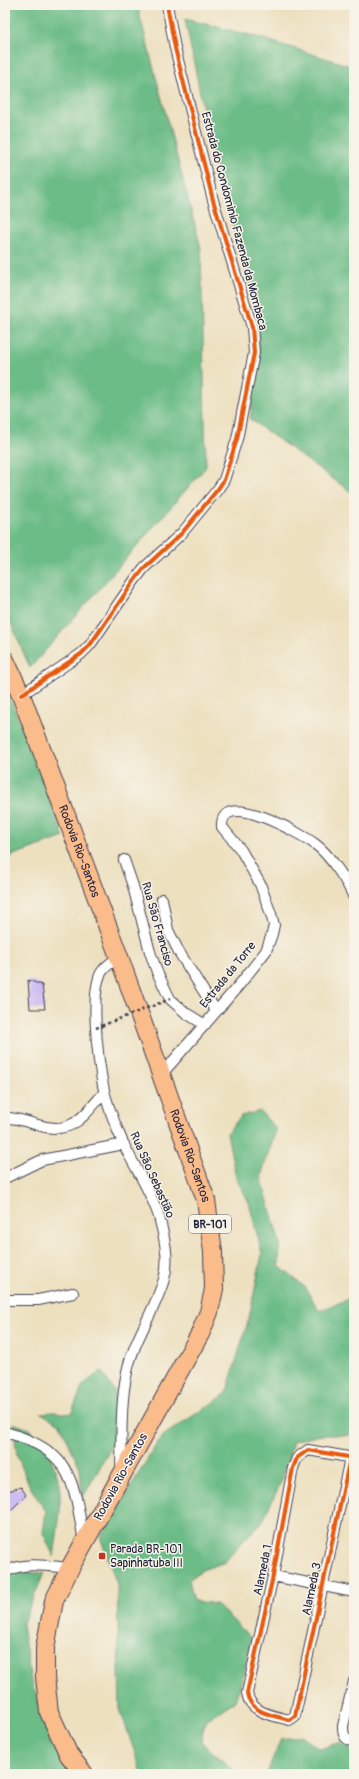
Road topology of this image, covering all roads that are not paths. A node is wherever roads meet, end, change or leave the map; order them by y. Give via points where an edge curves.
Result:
1 (167, 5) edge
2 (5, 660) edge
3 (21, 695) junction
4 (124, 860) dead end
5 (354, 898) edge
6 (162, 899) dead end
7 (118, 957) junction
8 (216, 1011) junction
9 (205, 1025) junction
10 (161, 1075) junction
11 (104, 1093) junction
12 (5, 1118) edge
13 (124, 1144) junction
14 (5, 1178) edge
15 (73, 1293) dead end
16 (5, 1300) edge
17 (5, 1432) edge
18 (352, 1458) edge
19 (121, 1479) junction
20 (84, 1543) junction
21 (70, 1568) junction
22 (5, 1572) edge
23 (273, 1576) junction
24 (324, 1586) junction
25 (354, 1592) edge
26 (354, 1681) edge
27 (289, 1720) joint
28 (354, 1742) edge
29 (84, 1774) edge

1 - 3 street, Estrada do Condominio Fazenda da Mombaca via 175,48 213,200 252,326 254,352 237,439 228,470 218,489 182,533 144,568 90,645 81,654
2 - 3 highway, Rodovia Rio-Santos / BR-101
3 - 7 highway, Rodovia Rio-Santos / BR-101
4 - 9 street, Rua São Franciso via 150,952 170,999
5 - 8 street, Estrada da Torre via 332,862 316,844 246,811 228,812 224,816 222,827 241,850 260,884 274,925 266,951
6 - 8 street via 168,930
7 - 10 highway, Rodovia Rio-Santos / BR-101
7 - 11 street, Rua São Sebastião via 101,972 97,982 94,1008
8 - 9 street, Estrada da Torre
9 - 10 street, Estrada da Torre
10 - 19 highway, Rodovia Rio-Santos / BR-101 via 206,1200 214,1252 214,1289 209,1312 200,1334
11 - 12 street via 87,1113 68,1127 56,1129
11 - 13 street, Rua São Sebastião
13 - 14 street via 42,1160
13 - 19 street, Rua São Sebastião via 158,1216 166,1251 164,1278 128,1371 123,1399
15 - 16 street via 38,1300
17 - 20 street via 41,1447 59,1460 75,1496
18 - 23 street, Alameda 1 via 308,1450 297,1458
18 - 24 street, Alameda 3
19 - 20 highway, Rodovia Rio-Santos / BR-101
20 - 21 highway, Rodovia Rio-Santos / BR-101
21 - 22 street via 29,1565 11,1568
21 - 29 highway, Rodovia Rio-Santos / BR-101 via 54,1601 45,1648 45,1677 49,1712 69,1755
23 - 24 street
23 - 27 street, Alameda 1 via 247,1693 250,1705
24 - 25 street
24 - 27 street, Alameda 3 via 295,1716
26 - 28 street via 343,1734

